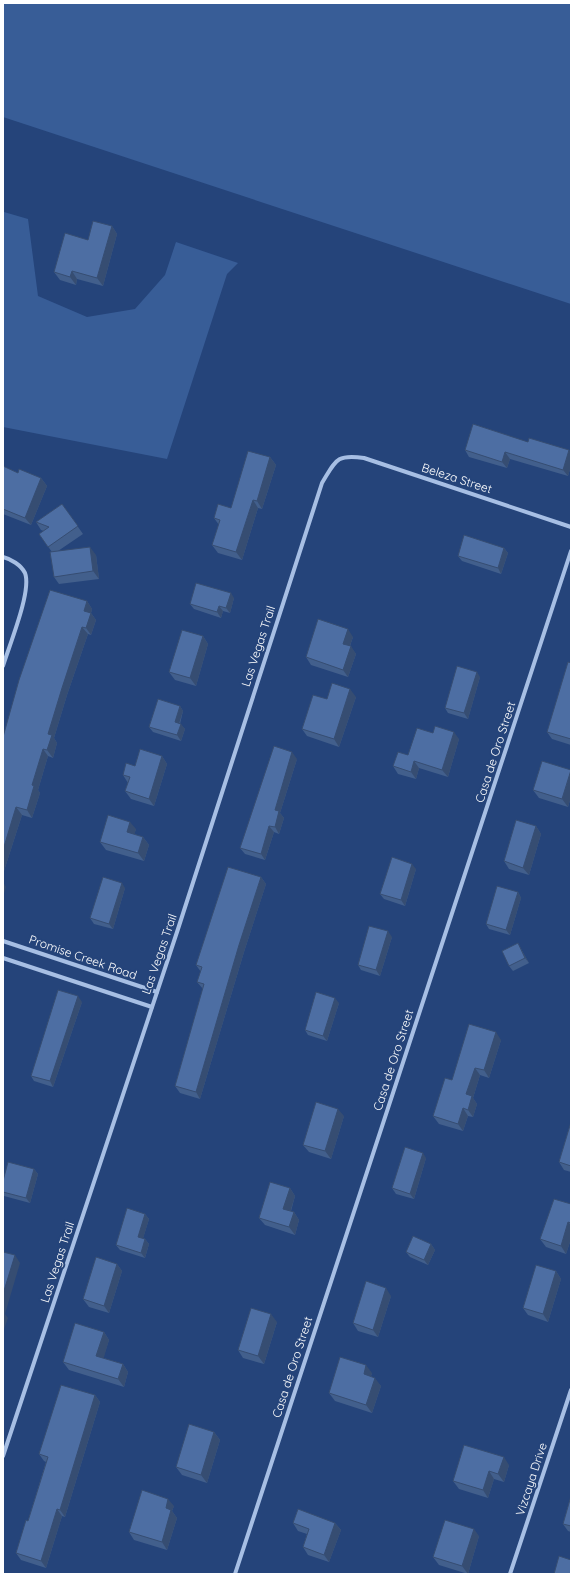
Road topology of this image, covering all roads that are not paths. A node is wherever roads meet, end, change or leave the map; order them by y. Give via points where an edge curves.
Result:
1 (336, 460) joint
2 (571, 527) edge
3 (571, 551) edge
4 (3, 557) edge
5 (3, 666) edge
6 (3, 941) edge
7 (3, 958) edge
8 (157, 992) junction
9 (152, 1007) junction
10 (571, 1390) edge
11 (3, 1456) edge
12 (235, 1574) edge
13 (510, 1574) edge

1 - 2 street, Beleza Street via 349,456 364,458
1 - 8 street, Las Vegas Trail via 317,494
3 - 12 street, Casa de Oro Street
4 - 5 street via 20,566 27,581 25,597
6 - 8 street, Promise Creek Road
7 - 9 street, Promise Creek Road
8 - 9 street, Las Vegas Trail
9 - 11 street, Las Vegas Trail
10 - 13 street, Vizcaya Drive

